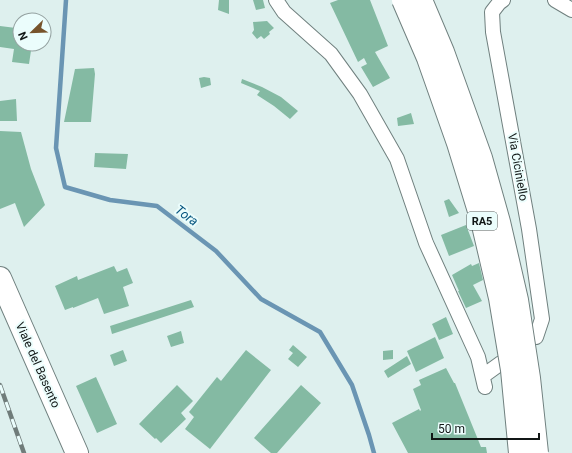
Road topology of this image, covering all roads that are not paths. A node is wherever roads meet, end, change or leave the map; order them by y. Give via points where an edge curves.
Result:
1 (276, 0) edge
2 (403, 0) edge
3 (421, 0) edge
4 (503, 0) edge
5 (555, 0) edge
6 (572, 10) edge
7 (0, 278) edge
8 (536, 337) dead end
9 (501, 363) dead end
10 (77, 453) edge
11 (520, 453) edge
12 (537, 453) edge

1 - 9 street via 284,12 330,54 360,94 397,159 426,243 478,357 484,381
2 - 11 main road, RA5, bridge via 428,58 482,221 500,298 512,370
3 - 12 main road, RA5, bridge via 443,52 481,158 499,222 517,300
4 - 8 street, Via Ciciniello via 492,12 493,32 538,289 542,319
5 - 6 street
7 - 10 main road, Viale del Basento

